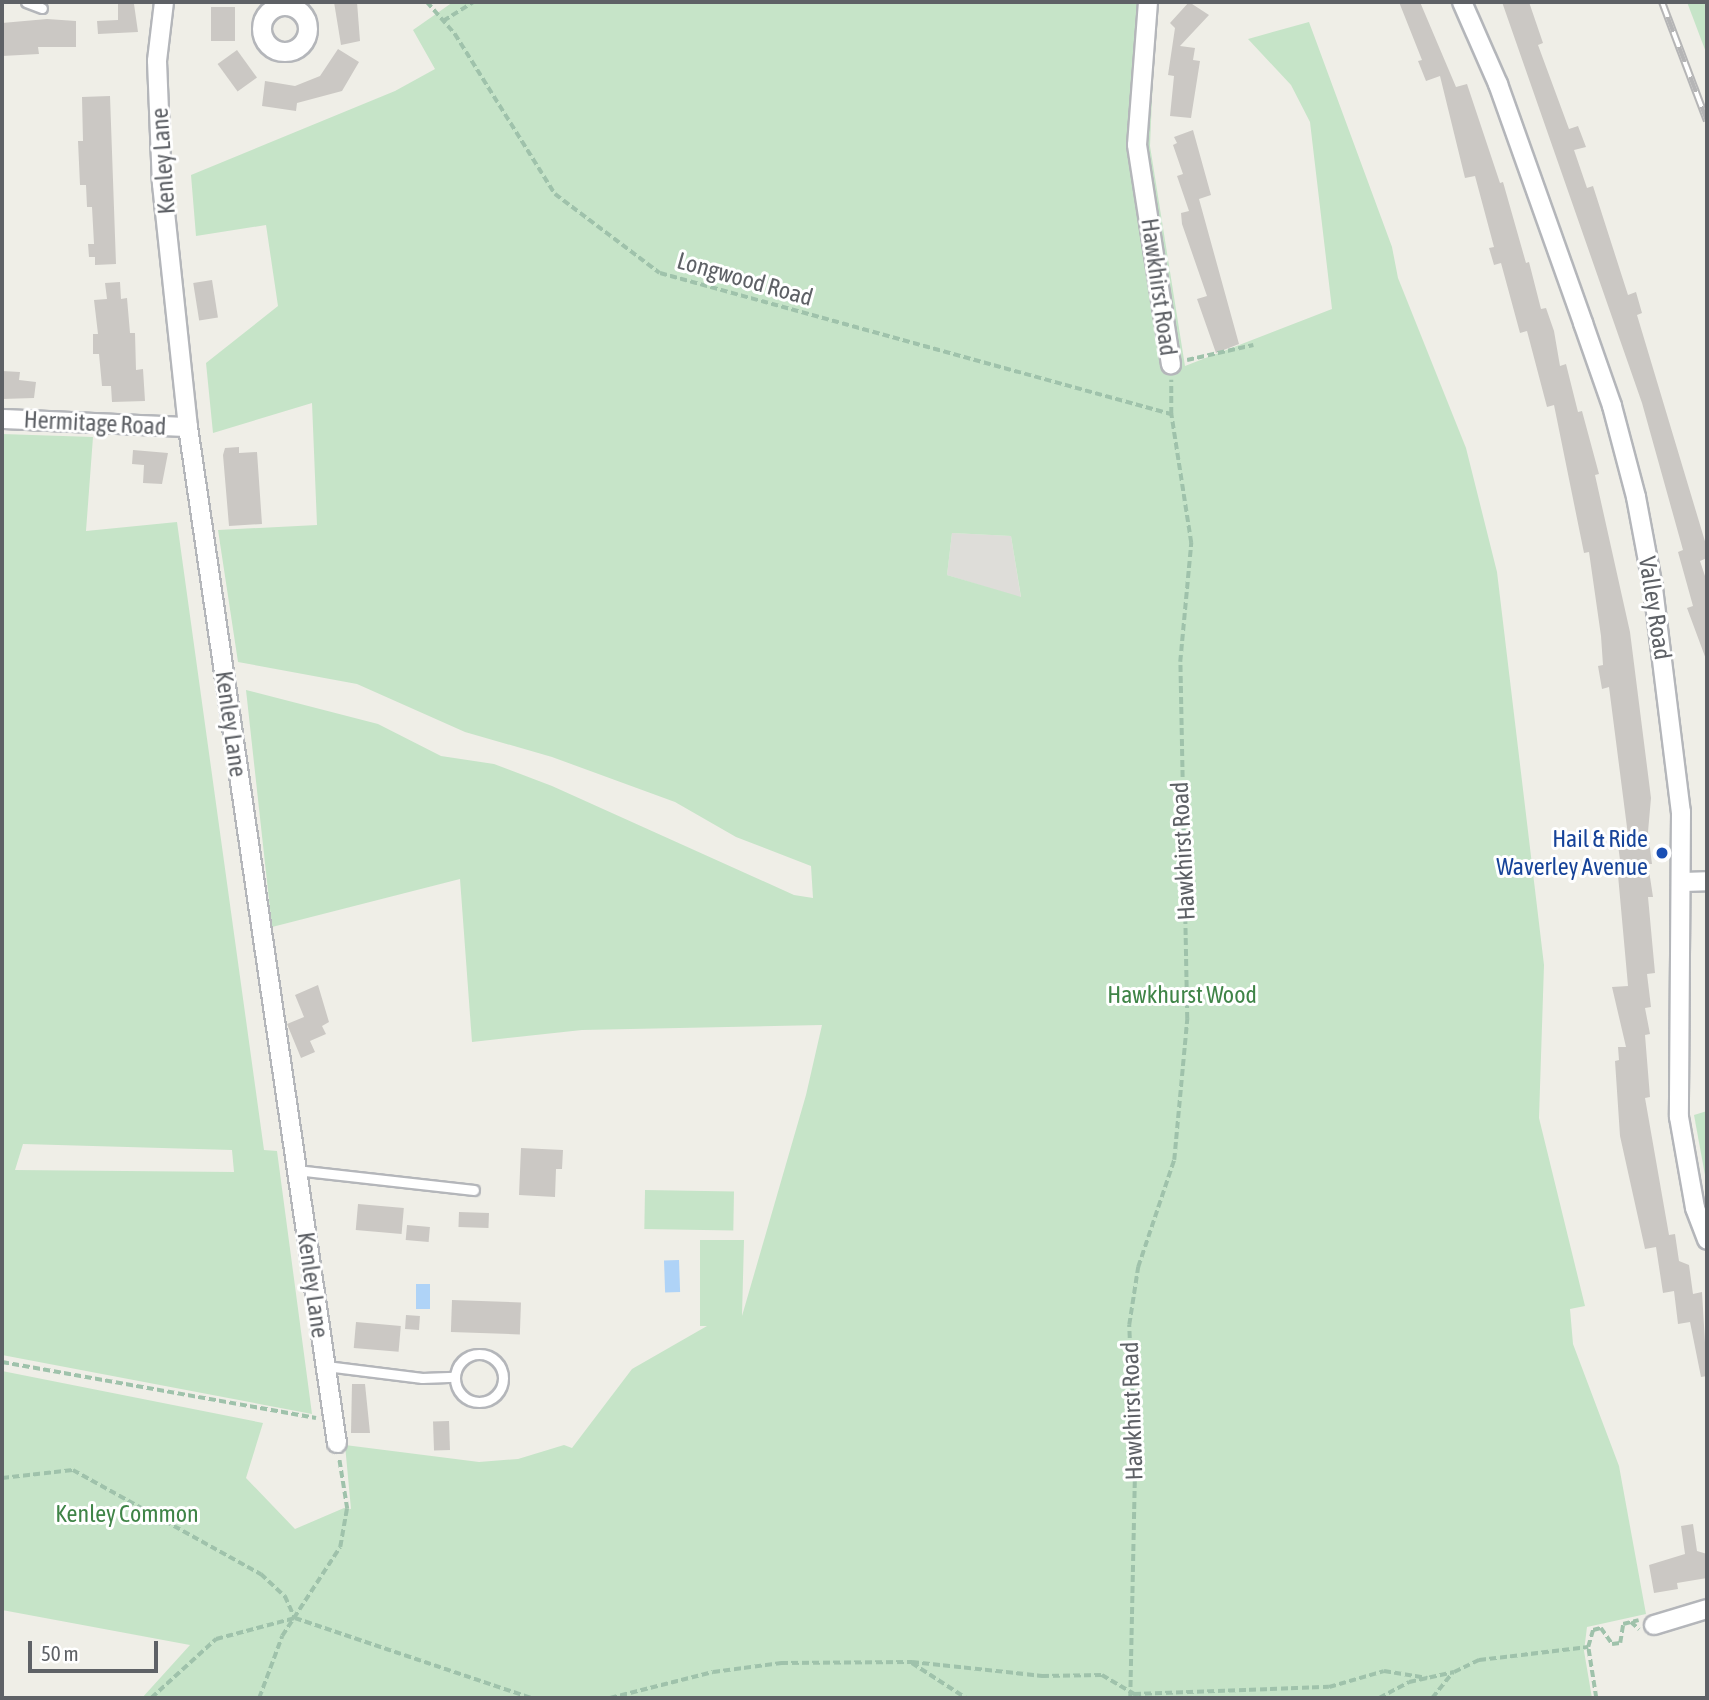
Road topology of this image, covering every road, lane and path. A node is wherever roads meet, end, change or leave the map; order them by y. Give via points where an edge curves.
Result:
1 (26, 2) edge
2 (164, 2) edge
3 (427, 2) edge
4 (473, 2) edge
5 (1149, 2) edge
6 (1462, 2) edge
7 (42, 8) dead end
8 (443, 21) junction
9 (1253, 345) dead end
10 (1198, 358) dead end
11 (1171, 364) joint
12 (1171, 414) junction
13 (2, 419) edge
14 (188, 427) junction
15 (1707, 881) edge
16 (1683, 882) junction
17 (296, 1170) junction
18 (474, 1190) dead end
19 (1707, 1240) edge
20 (2, 1362) edge
21 (324, 1366) junction
22 (455, 1377) junction
23 (332, 1420) junction
24 (337, 1443) joint
25 (2, 1478) edge
26 (1707, 1609) edge
27 (295, 1618) junction
28 (1631, 1622) dead end
29 (1654, 1625) dead end
30 (1588, 1647) junction
31 (912, 1662) junction
32 (1454, 1672) junction
33 (1427, 1678) junction
34 (1130, 1696) edge
35 (151, 1698) edge
36 (259, 1698) edge
37 (532, 1698) edge
38 (610, 1698) edge
39 (965, 1698) edge
40 (1140, 1698) edge
41 (1379, 1698) edge
42 (1432, 1698) edge
43 (1596, 1698) edge

1 - 7 lane
2 - 14 street, Kenley Lane via 157,61 162,184
3 - 8 path, Longwood Road
4 - 8 path
5 - 11 street, Hawkhirst Road via 1137,145
6 - 16 street, Valley Road via 1498,85 1583,323 1636,497 1673,729
8 - 12 path, Longwood Road via 555,194 660,273
9 - 10 path
11 - 12 path, Hawkhirst Road
12 - 34 path, Hawkhirst Road via 1191,543 1180,716 1187,1019 1174,1160 1138,1267 1129,1325 1135,1464
13 - 14 street, Hermitage Road
14 - 17 street, Kenley Lane
15 - 16 street
16 - 19 street, Valley Road via 1679,1117 1695,1208
17 - 18 lane
17 - 21 street, Kenley Lane
20 - 23 path
21 - 22 lane via 422,1378
21 - 23 street, Kenley Lane
22 - 22 lane via 465,1358 479,1354 498,1363 503,1378 497,1393 483,1401 467,1398
23 - 24 street, Kenley Lane
24 - 27 path via 347,1509 340,1546
25 - 27 path via 73,1470 261,1574 285,1596
26 - 29 street
27 - 35 path via 216,1639
27 - 36 path via 272,1659
27 - 37 path
28 - 30 path via 1623,1624 1620,1643 1612,1644 1601,1628 1593,1630
30 - 32 path via 1479,1660
30 - 43 path
31 - 34 path via 1042,1676 1102,1675
31 - 38 path via 781,1663 699,1674
31 - 39 path
32 - 33 path
32 - 42 path
33 - 34 path via 1384,1671 1329,1686
33 - 41 path
34 - 40 path

